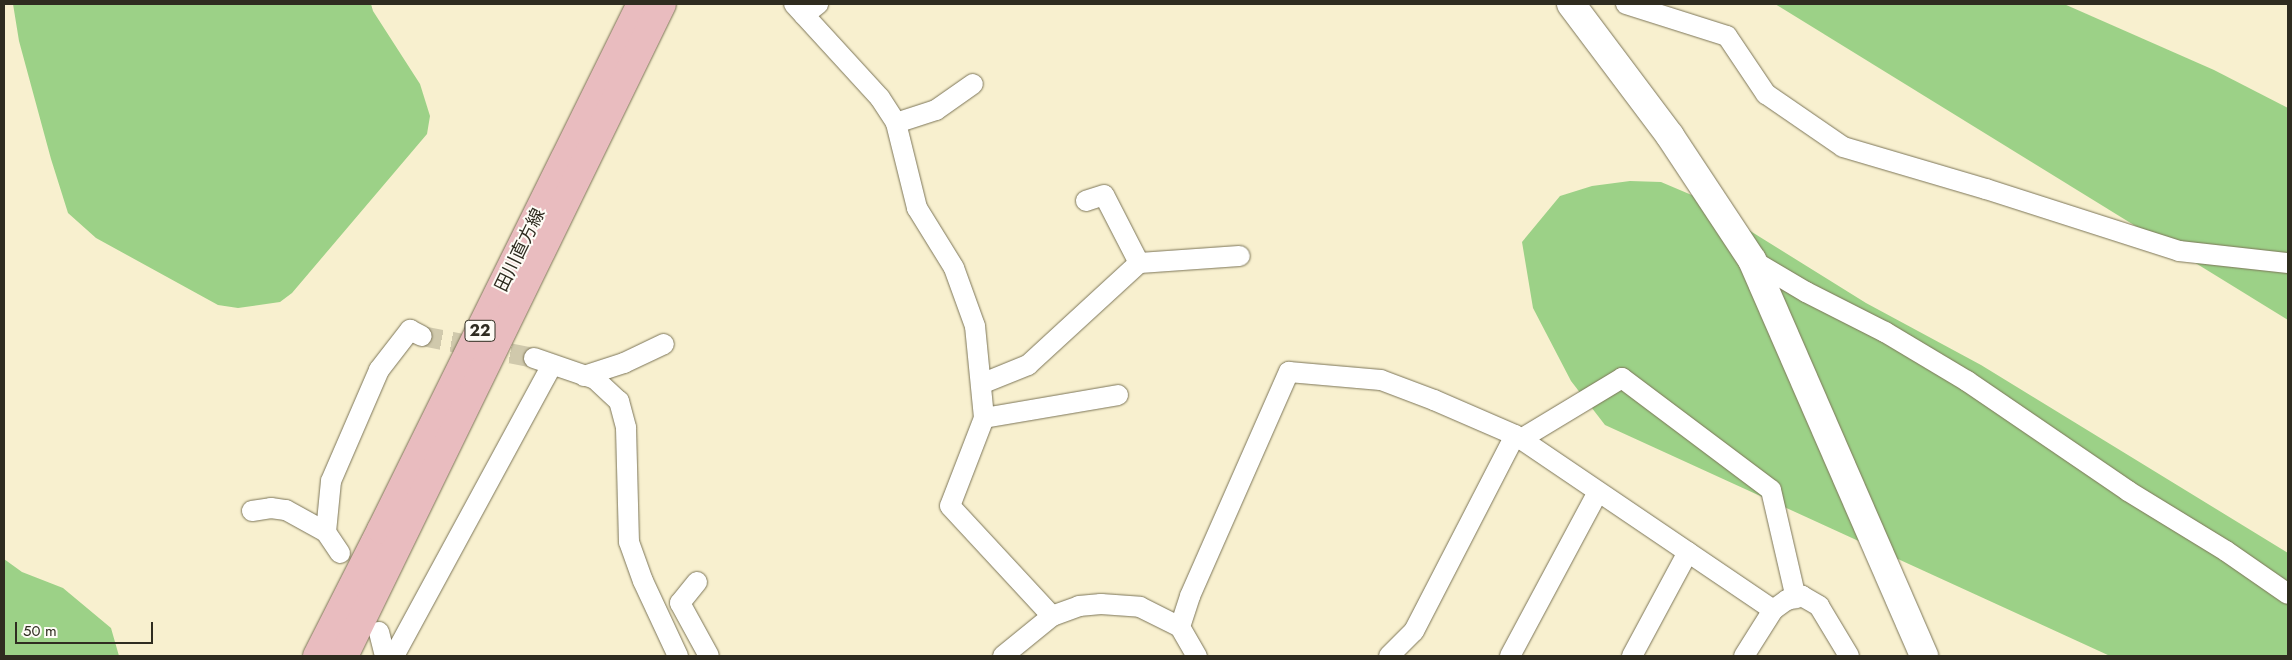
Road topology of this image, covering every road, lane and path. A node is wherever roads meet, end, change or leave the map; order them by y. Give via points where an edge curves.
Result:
1 (641, 4) edge
2 (662, 4) edge
3 (1571, 4) edge
4 (1626, 4) edge
5 (806, 8) edge
6 (973, 84) dead end
7 (896, 123) junction
8 (1086, 201) dead end
9 (1240, 256) dead end
10 (1752, 260) junction
11 (1139, 263) junction
12 (2288, 263) edge
13 (422, 336) tunnel mouth
14 (664, 344) dead end
15 (584, 376) junction
16 (981, 384) junction
17 (1118, 395) dead end
18 (984, 418) junction
19 (1518, 437) junction
20 (1598, 492) junction
21 (252, 511) dead end
22 (326, 532) junction
23 (1688, 552) junction
24 (340, 553) dead end
25 (697, 582) dead end
26 (2288, 594) edge
27 (1796, 598) junction
28 (1773, 610) junction
29 (1052, 616) junction
30 (1180, 627) junction
31 (379, 632) dead end
32 (316, 656) edge
33 (344, 656) edge
34 (385, 656) edge
35 (394, 656) edge
36 (678, 656) edge
37 (709, 656) edge
38 (1003, 656) edge
39 (1197, 656) edge
40 (1389, 656) edge
41 (1510, 656) edge
42 (1632, 656) edge
43 (1744, 656) edge
44 (1849, 656) edge
45 (1924, 656) edge

1 - 32 main road, 田川直方線 / 22
2 - 33 main road, 田川直方線 / 22
3 - 10 street via 1670,136
4 - 12 street via 1727,36 1766,94 1843,147 2179,251
5 - 7 street via 880,98
6 - 7 street via 936,110
7 - 16 street via 917,208 954,268 975,326
8 - 11 street via 1104,195
9 - 11 street
10 - 26 street via 1967,381
10 - 45 street
11 - 16 street via 1028,365
13 - 22 street via 410,330 379,370 331,481
14 - 15 street via 624,363
15 - 35 street via 543,362
15 - 36 street via 595,380 619,401 626,428 629,542 643,581
16 - 18 street
17 - 18 street
18 - 29 street via 950,506
19 - 20 street
19 - 27 street via 1622,378 1771,490
19 - 30 street via 1381,380 1289,372 1190,596
19 - 40 street via 1414,632
20 - 23 street
20 - 41 street
21 - 22 street via 286,510
22 - 24 street
23 - 28 street
23 - 42 street
25 - 37 street via 680,604
27 - 28 street
27 - 44 street via 1802,596 1819,606
28 - 43 street
29 - 30 street via 1079,606 1140,607
29 - 38 street
30 - 39 street
31 - 34 street

